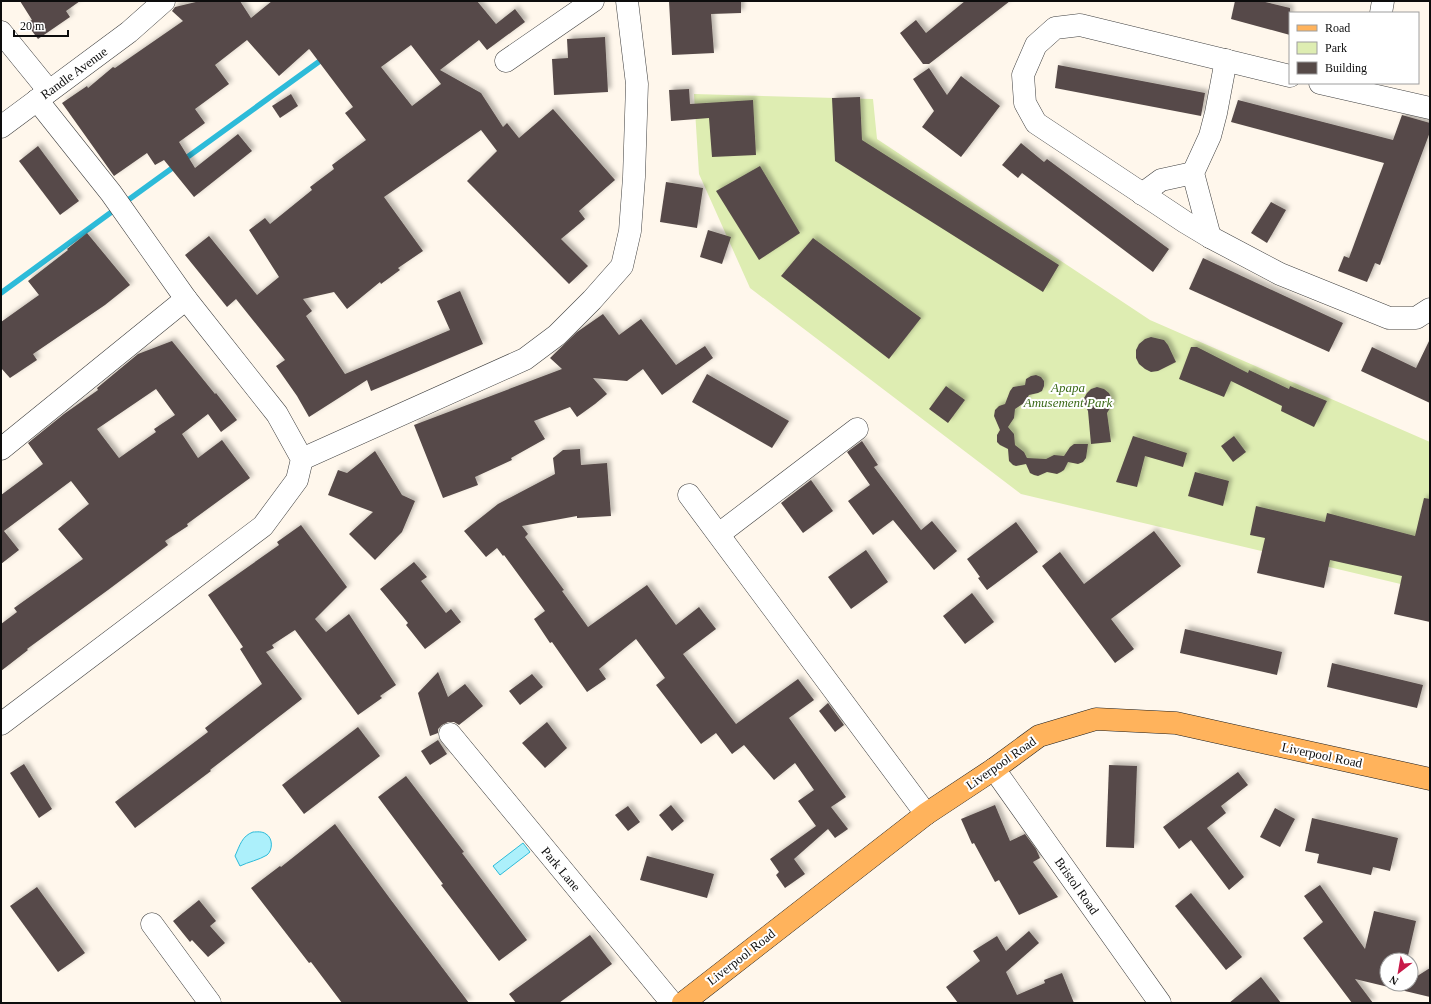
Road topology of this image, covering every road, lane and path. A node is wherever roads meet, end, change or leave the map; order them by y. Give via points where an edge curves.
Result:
1 (164, 1) edge
2 (593, 1) edge
3 (627, 1) edge
4 (1383, 1) edge
5 (1381, 12) edge
6 (1, 32) edge
7 (1226, 60) junction
8 (506, 61) dead end
9 (1289, 76) edge
10 (1329, 84) edge
11 (1364, 88) edge
12 (43, 96) junction
13 (1430, 108) edge
14 (1, 127) edge
15 (1193, 173) junction
16 (1142, 194) junction
17 (1210, 237) junction
18 (186, 299) junction
19 (1430, 309) edge
20 (857, 429) dead end
21 (1, 449) edge
22 (302, 459) junction
23 (689, 495) dead end
24 (719, 534) junction
25 (1, 724) edge
26 (450, 734) dead end
27 (994, 769) junction
28 (1430, 779) edge
29 (926, 814) junction
30 (152, 924) dead end
31 (210, 1003) edge
32 (672, 1003) edge
33 (683, 1003) edge
34 (1160, 1003) edge

1 - 12 street, Randle Avenue via 129,32
2 - 8 street
3 - 22 street via 637,84 630,231 622,266 557,336 525,358
4 - 5 street
6 - 12 street
7 - 9 street
7 - 15 street via 1210,136
7 - 16 street via 1080,25 1055,28 1036,45 1023,74 1026,103 1036,123
10 - 11 street
11 - 13 street
12 - 14 street, Randle Avenue
12 - 18 street
15 - 16 street via 1161,180
15 - 17 street
16 - 17 street
17 - 19 street via 1280,274 1389,318 1416,318
18 - 21 street
18 - 22 street via 277,414
20 - 24 street
22 - 25 street via 296,480 263,526
23 - 24 street
24 - 29 street
26 - 32 street, Park Lane
27 - 28 main road, Liverpool Road via 1039,736 1096,719 1176,723
27 - 29 main road, Liverpool Road
27 - 34 street, Bristol Road
29 - 33 main road, Liverpool Road
30 - 31 street

